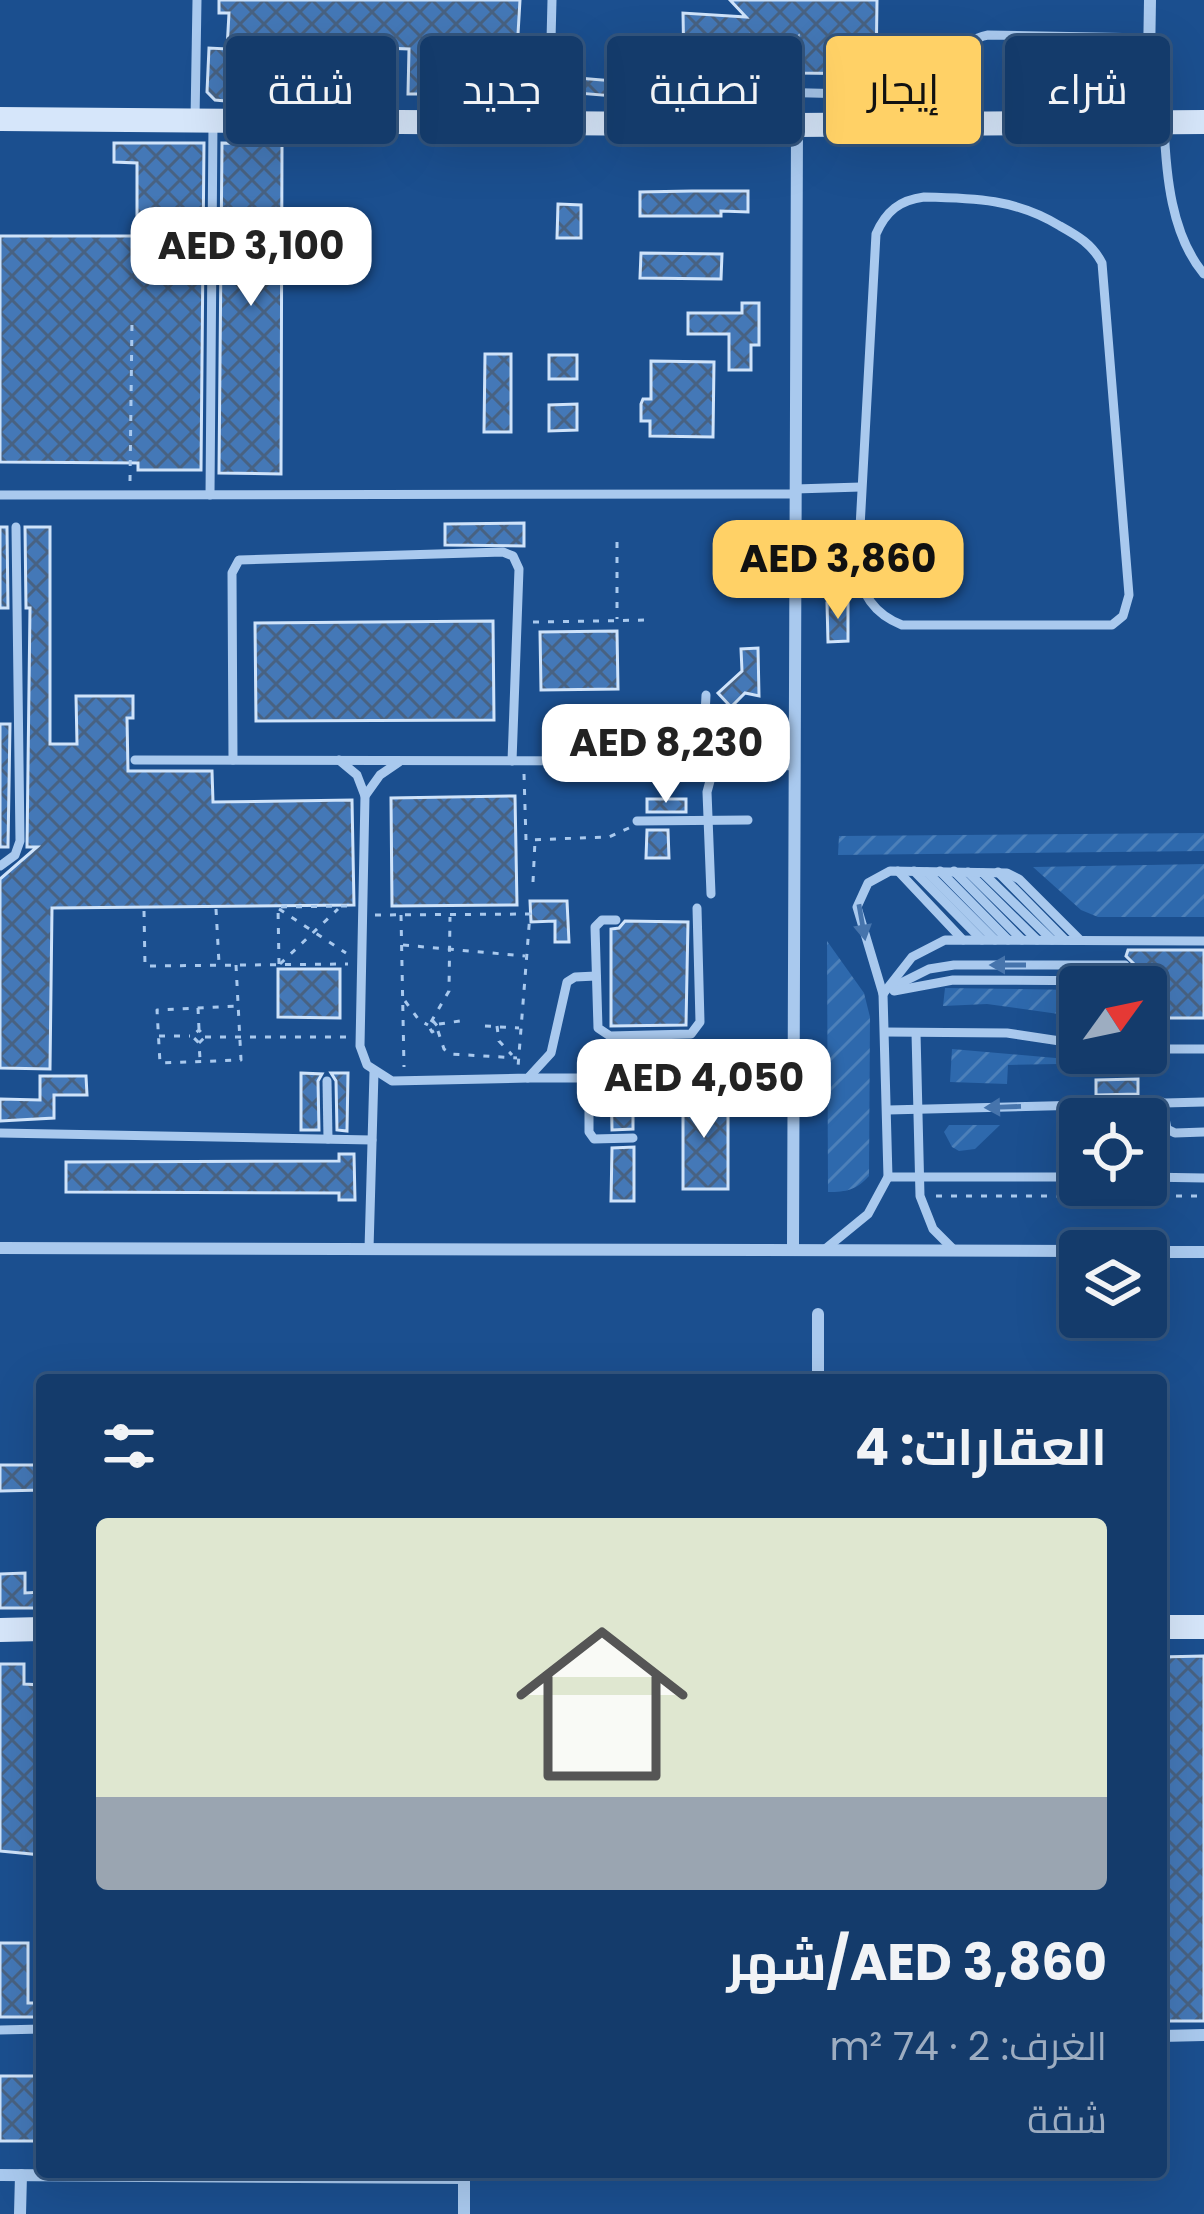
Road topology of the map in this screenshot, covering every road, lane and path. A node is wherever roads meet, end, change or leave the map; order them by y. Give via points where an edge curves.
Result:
1 (197, 0) edge
2 (552, 0) edge
3 (1150, 0) edge
4 (551, 36) edge
5 (981, 36) edge
6 (1042, 36) edge
7 (1149, 36) edge
8 (0, 119) edge
9 (204, 120) junction
10 (420, 121) edge
11 (1170, 121) edge
12 (1204, 122) edge
13 (797, 144) edge
14 (1161, 144) edge
15 (1204, 274) edge
16 (132, 321) dead end
17 (862, 487) junction
18 (795, 492) junction
19 (0, 495) edge
20 (130, 495) junction
21 (210, 495) junction
22 (16, 527) dead end
23 (617, 542) dead end
24 (617, 620) junction
25 (651, 620) dead end
26 (517, 622) junction
27 (706, 695) dead end
28 (704, 735) junction
29 (136, 760) dead end
30 (233, 760) junction
31 (339, 760) junction
32 (401, 760) junction
33 (518, 761) junction
34 (698, 761) junction
35 (714, 761) junction
36 (794, 766) junction
37 (707, 792) junction
38 (365, 796) junction
39 (708, 820) junction
40 (748, 820) dead end
41 (638, 821) joint
42 (535, 840) junction
43 (0, 866) edge
44 (898, 871) junction
45 (920, 871) junction
46 (940, 872) junction
47 (954, 872) junction
48 (968, 872) junction
49 (982, 872) junction
50 (998, 872) junction
51 (533, 882) dead end
52 (711, 894) dead end
53 (341, 906) junction
54 (278, 908) junction
55 (697, 908) dead end
56 (216, 909) dead end
57 (363, 910) junction
58 (144, 911) dead end
59 (401, 915) junction
60 (449, 915) junction
61 (616, 920) dead end
62 (313, 932) junction
63 (963, 940) junction
64 (982, 940) junction
65 (1002, 940) junction
66 (1022, 940) junction
67 (1037, 940) junction
68 (1052, 940) junction
69 (1065, 940) junction
70 (1080, 940) junction
71 (1204, 941) edge
72 (401, 945) junction
73 (449, 949) junction
74 (526, 956) junction
75 (362, 964) junction
76 (1124, 964) dead end
77 (219, 965) junction
78 (236, 965) junction
79 (279, 966) junction
80 (596, 976) junction
81 (1059, 981) edge
82 (884, 994) junction
83 (402, 996) junction
84 (238, 1006) junction
85 (198, 1008) junction
86 (460, 1021) dead end
87 (429, 1023) junction
88 (485, 1026) dead end
89 (497, 1026) junction
90 (438, 1028) junction
91 (521, 1028) junction
92 (199, 1030) junction
93 (886, 1032) junction
94 (916, 1033) junction
95 (159, 1036) junction
96 (192, 1036) junction
97 (206, 1037) junction
98 (240, 1037) junction
99 (361, 1037) junction
100 (1059, 1041) edge
101 (199, 1043) junction
102 (1167, 1049) edge
103 (1204, 1049) edge
104 (628, 1056) dead end
105 (519, 1058) junction
106 (200, 1061) junction
107 (374, 1072) junction
108 (589, 1078) junction
109 (523, 1079) junction
110 (327, 1081) dead end
111 (404, 1081) junction
112 (1167, 1102) edge
113 (1204, 1102) edge
114 (1059, 1105) edge
115 (888, 1110) junction
116 (916, 1110) junction
117 (1167, 1128) edge
118 (1204, 1132) edge
119 (0, 1133) edge
120 (633, 1138) dead end
121 (328, 1139) junction
122 (372, 1140) junction
123 (919, 1176) junction
124 (888, 1177) junction
125 (1059, 1177) edge
126 (1167, 1178) edge
127 (1204, 1178) edge
128 (920, 1196) junction
129 (1204, 1196) edge
130 (0, 1248) edge
131 (369, 1249) junction
132 (793, 1250) junction
133 (824, 1250) junction
134 (955, 1250) junction
135 (1059, 1251) edge
136 (1167, 1252) edge
137 (1204, 1252) edge
138 (818, 1314) dead end
139 (818, 1374) edge
140 (1167, 1627) edge
141 (1204, 1627) edge
142 (0, 1630) edge
143 (36, 1630) edge
144 (36, 2029) edge
145 (0, 2030) edge
146 (1204, 2035) edge
147 (1167, 2036) edge
148 (0, 2175) edge
149 (21, 2175) junction
150 (36, 2175) edge
151 (464, 2178) edge
152 (20, 2214) edge
153 (464, 2214) edge

1 - 9 lane
2 - 4 lane
3 - 7 street
5 - 6 lane
8 - 9 main road
9 - 10 main road
9 - 21 lane
11 - 12 main road
13 - 18 street
14 - 15 lane via 1178,221
16 - 20 path
17 - 17 lane via 859,576 873,607 892,621 1105,627 1124,616 1130,595 1105,272 1091,246 1043,216 992,199 911,199 889,212 876,234
17 - 18 lane
18 - 21 lane
18 - 36 street
19 - 20 lane
20 - 21 lane
22 - 43 lane via 20,841
23 - 24 path
24 - 25 path
24 - 26 path
26 - 30 lane via 518,564 503,552 239,560 232,573
26 - 33 lane
27 - 28 lane
28 - 34 lane
28 - 35 lane
29 - 30 lane
30 - 31 lane
31 - 32 lane
31 - 38 lane
32 - 33 lane
32 - 38 lane
33 - 34 lane
33 - 42 path via 526,840
34 - 35 lane via 704,753
34 - 37 lane
35 - 36 lane
35 - 37 lane
36 - 132 street
37 - 39 lane
38 - 57 lane
39 - 40 lane
39 - 41 lane
39 - 52 lane
41 - 42 path via 609,836
42 - 51 path
44 - 45 lane
44 - 63 lane
44 -> 82 lane via 868,883 857,907
45 - 46 lane
45 - 64 lane
45 - 65 lane
46 - 47 lane
46 - 65 lane
47 - 48 lane
47 - 66 lane
48 - 49 lane
48 - 67 lane
49 - 50 lane
49 - 68 lane
50 - 69 lane
50 - 70 lane via 1019,879
53 - 54 path
53 - 57 path
53 - 62 path
54 - 62 path
54 - 79 path
55 - 80 lane via 694,1033 603,1034
56 - 77 path
57 - 59 path
57 - 75 lane
58 - 77 path via 145,966
59 - 60 path
59 - 72 path
60 - 73 path
60 - 74 path via 530,914
61 - 80 lane via 596,923
62 - 75 path
62 - 79 path
63 - 64 lane
63 - 82 lane via 922,950
64 - 65 lane
65 - 66 lane
66 - 67 lane
67 - 68 lane
68 - 69 lane
69 - 70 lane
70 - 71 lane
72 - 73 path
72 - 83 path
73 - 74 path
73 - 87 path via 448,997
74 - 91 path
75 - 79 path
75 - 99 lane
76 -> 82 lane via 954,964
77 - 78 path
78 - 79 path
78 - 84 path
80 - 109 lane via 567,982 551,1053
81 - 82 lane via 953,980
82 - 93 lane
83 - 87 path
83 - 111 path
84 - 85 path
84 - 98 path
85 - 92 path
85 - 95 path via 157,1010
86 - 90 path
87 - 90 path
87 - 90 path via 432,1033
88 - 89 path
89 - 91 path
89 - 105 path via 502,1047
90 - 105 path via 451,1054
91 - 105 path
92 - 96 path
92 - 97 path
93 - 94 lane
93 - 115 lane
94 - 100 lane
94 - 116 lane
95 - 96 path
95 - 106 path via 160,1063
96 - 101 path
97 - 98 path
97 - 101 path
98 - 99 path
98 - 106 path via 241,1060
99 - 107 lane
101 - 106 path
102 - 103 lane
104 - 108 lane via 594,1057
105 - 109 path
107 - 111 lane
107 - 122 lane
108 - 109 lane
108 - 120 lane via 591,1137
109 - 111 lane
110 - 121 lane
112 - 113 lane
114 -> 116 lane
115 - 116 lane
115 - 124 lane
116 - 123 lane
117 - 118 lane
119 - 121 lane
121 - 122 lane
122 - 131 lane
123 - 124 lane
123 - 125 lane
123 - 128 lane
124 - 133 lane via 868,1214
126 - 127 lane
128 - 129 path
128 - 134 lane via 933,1228
130 - 131 street
131 - 132 street
132 - 133 street
133 - 134 street
134 - 135 street
136 - 137 street
138 - 139 street
140 - 141 main road
142 - 143 main road
144 - 145 lane
146 - 147 street
148 - 149 street
149 - 150 street
149 - 152 street
151 - 153 street

